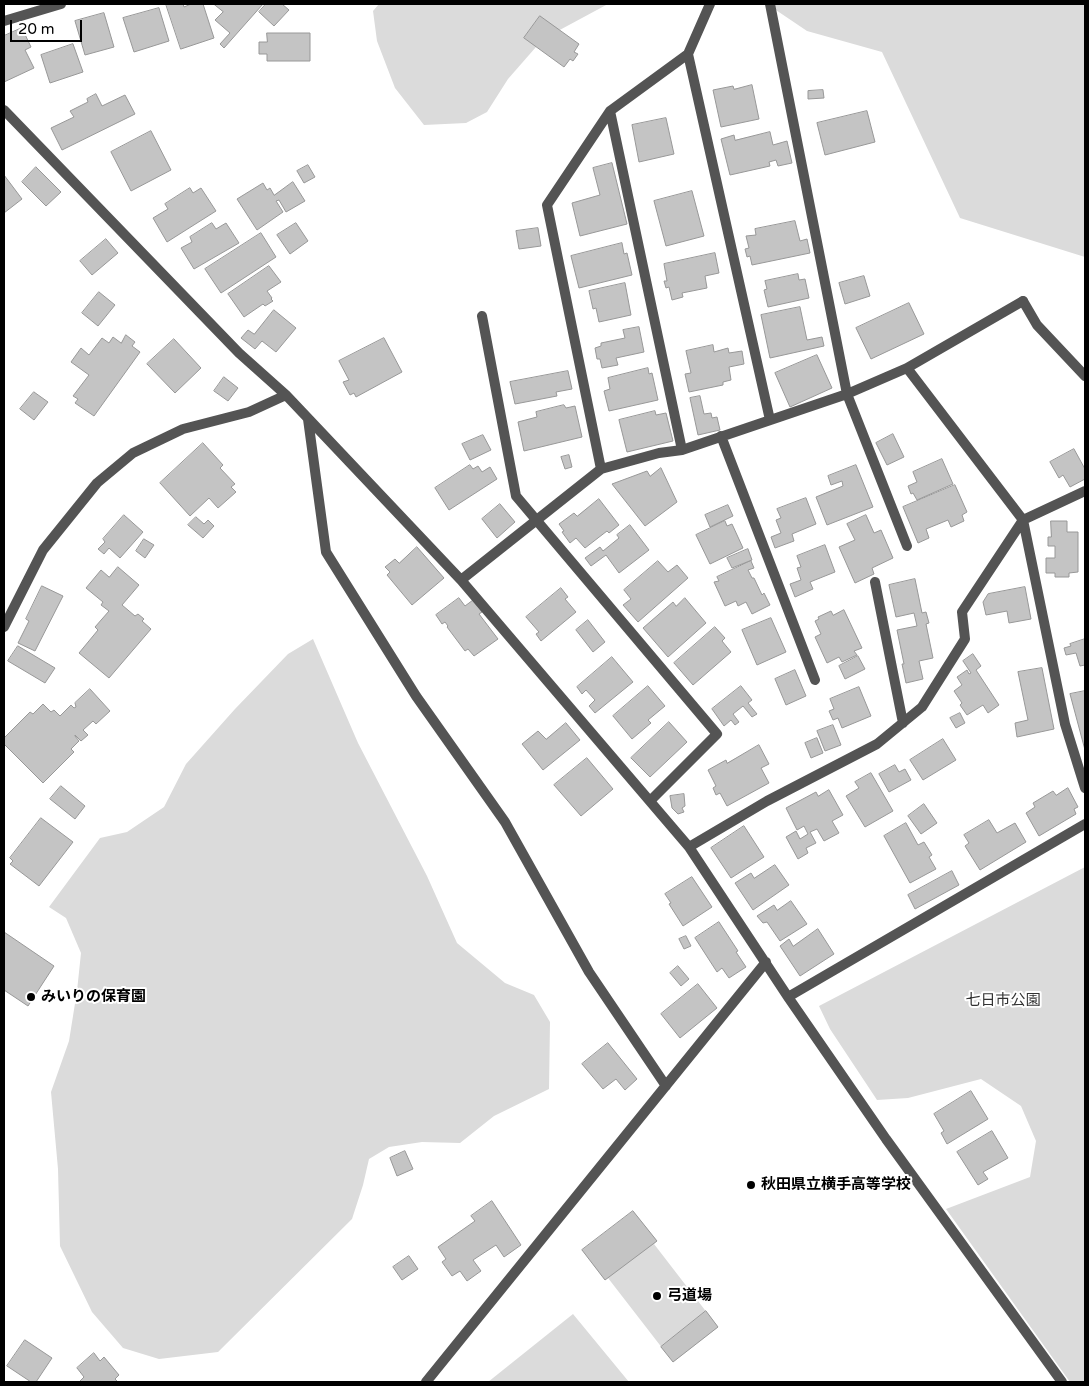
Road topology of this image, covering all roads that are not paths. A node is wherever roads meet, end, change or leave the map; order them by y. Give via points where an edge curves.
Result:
1 (60, 4) edge
2 (710, 4) edge
3 (770, 4) edge
4 (4, 21) edge
5 (688, 54) junction
6 (4, 110) edge
7 (610, 111) junction
8 (482, 316) dead end
9 (907, 368) junction
10 (1085, 376) edge
11 (847, 394) junction
12 (286, 395) junction
13 (308, 419) junction
14 (770, 420) junction
15 (721, 436) junction
16 (682, 450) junction
17 (601, 469) junction
18 (1085, 491) edge
19 (536, 520) junction
20 (1023, 520) junction
21 (907, 546) dead end
22 (461, 580) junction
23 (875, 582) dead end
24 (4, 627) edge
25 (815, 680) dead end
26 (903, 723) junction
27 (1085, 788) edge
28 (650, 801) junction
29 (1085, 824) edge
30 (689, 847) junction
31 (766, 962) junction
32 (788, 996) junction
33 (666, 1086) junction
34 (426, 1382) edge
35 (1062, 1382) edge

1 - 4 street
2 - 5 street
3 - 11 street
5 - 7 street
5 - 14 street
6 - 12 street via 240,353
7 - 16 street
7 - 17 street via 547,205
8 - 19 street via 516,496
9 - 10 street via 1023,301 1037,325
9 - 11 street
9 - 20 street
11 - 14 street
11 - 21 street
12 - 13 street
12 - 24 street via 248,412 183,429 134,453 96,483 43,550
13 - 22 street
13 - 33 street via 326,552 416,696 505,822 589,972
14 - 15 street
15 - 16 street
15 - 25 street
16 - 17 street
17 - 19 street
18 - 20 street
19 - 22 street
19 - 28 street via 717,734
20 - 26 street via 962,612 965,639 922,707
20 - 27 street via 1064,724
22 - 28 street
23 - 26 street
26 - 30 street via 877,744
28 - 30 street
29 - 32 street
30 - 31 street
31 - 32 street
31 - 33 street
32 - 35 street via 886,1140
33 - 34 street

